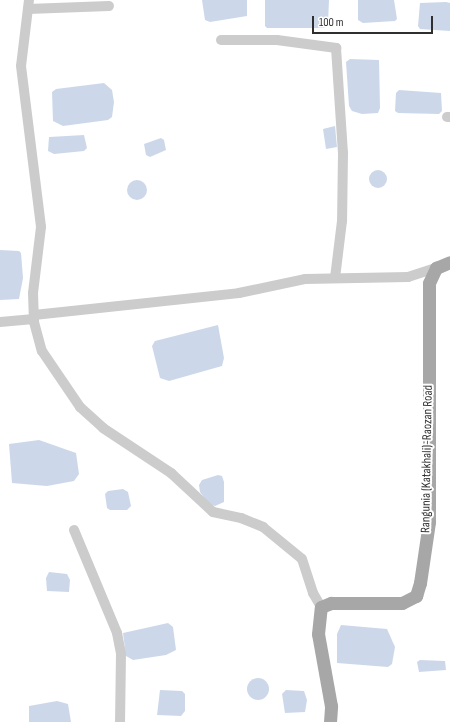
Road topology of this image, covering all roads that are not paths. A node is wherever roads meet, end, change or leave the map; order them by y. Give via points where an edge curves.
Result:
1 (28, 5) edge
2 (109, 6) dead end
3 (221, 40) dead end
4 (450, 262) edge
5 (436, 268) junction
6 (335, 278) junction
7 (34, 317) junction
8 (0, 322) edge
9 (74, 530) dead end
10 (321, 607) junction
11 (120, 722) edge
12 (330, 722) edge

1 - 2 street
1 - 7 street via 21,66 41,227 33,293
3 - 6 street via 277,40 336,48 344,153 342,221
4 - 5 main road
5 - 6 street via 408,277
5 - 10 main road, Rangunia (Katakhali)-Raozan Road via 429,283 429,522 416,596 402,603 331,603
6 - 7 street via 305,279 239,293
7 - 8 street
7 - 10 street via 42,351 80,407 103,428 188,486 213,512 253,522 297,554 305,563 313,593
9 - 11 street via 117,632 120,653
10 - 12 main road via 318,634 331,706

